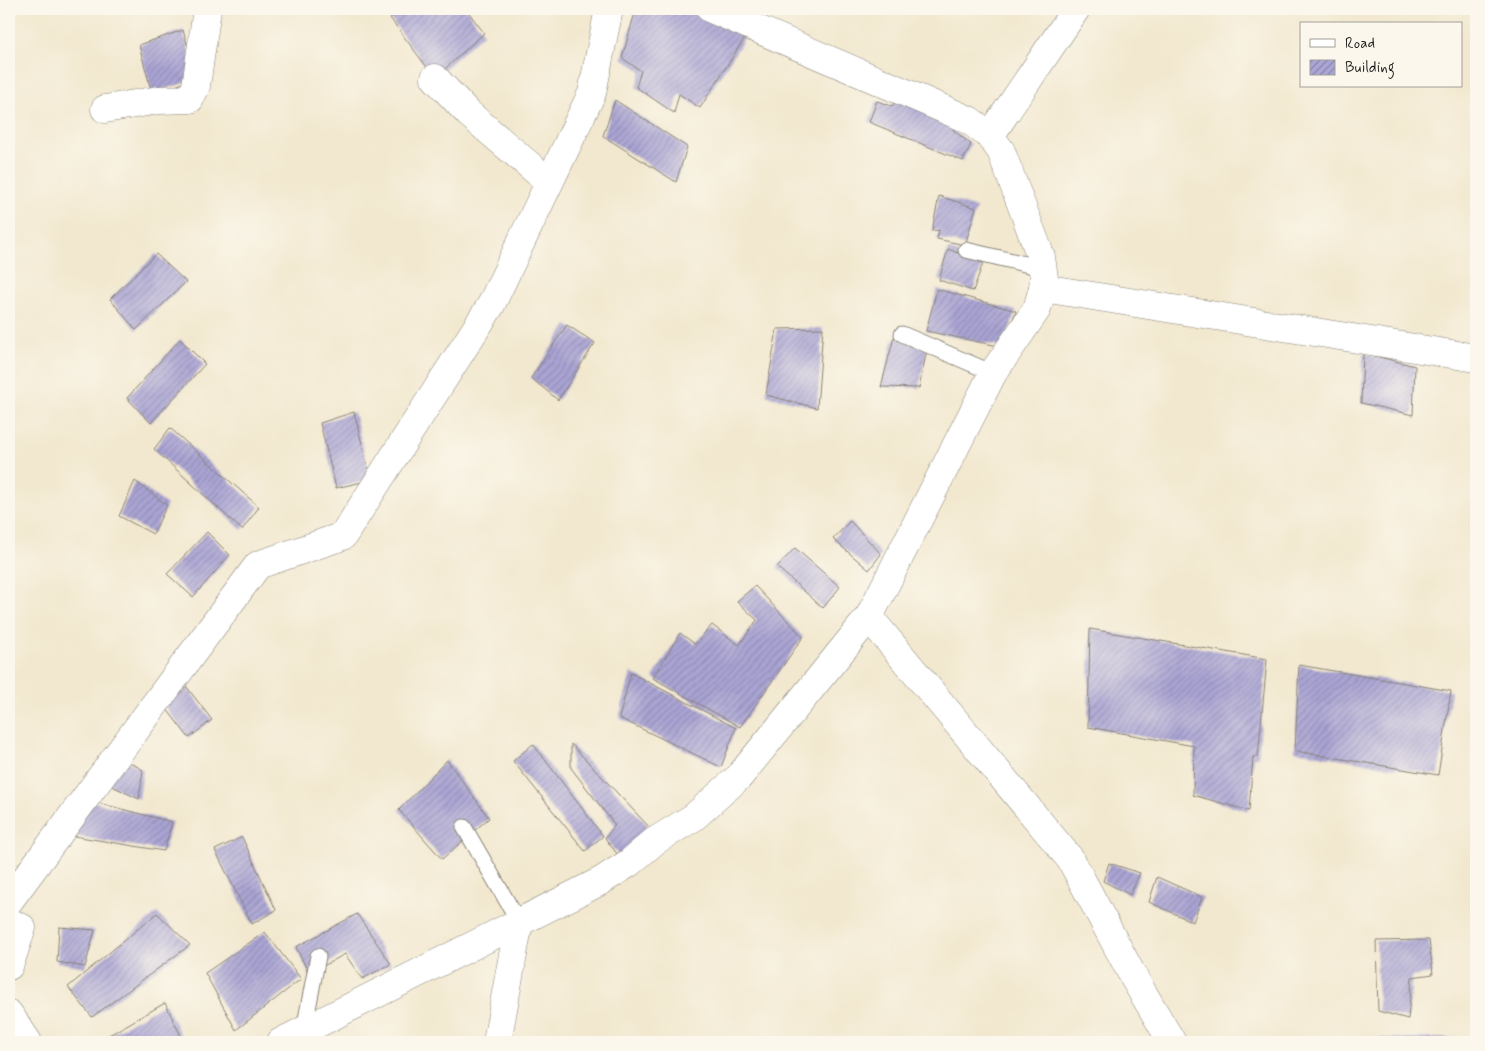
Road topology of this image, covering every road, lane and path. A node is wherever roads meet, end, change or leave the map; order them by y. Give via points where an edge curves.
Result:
1 (207, 9) edge
2 (609, 9) edge
3 (711, 9) edge
4 (1076, 9) edge
5 (435, 78) dead end
6 (105, 109) dead end
7 (990, 136) junction
8 (549, 182) junction
9 (966, 250) dead end
10 (1043, 278) junction
11 (902, 334) dead end
12 (1476, 358) edge
13 (993, 373) junction
14 (869, 617) junction
15 (464, 826) dead end
16 (9, 901) edge
17 (9, 922) edge
18 (519, 922) junction
19 (318, 956) dead end
20 (9, 966) edge
21 (9, 1014) edge
22 (292, 1036) edge
23 (28, 1042) edge
24 (497, 1042) edge
25 (1172, 1042) edge

1 - 6 street via 196,86 190,99 159,100
2 - 8 street via 592,93
3 - 7 street via 969,120
4 - 7 street
5 - 8 street via 468,113
7 - 10 street via 1004,159 1041,257
8 - 16 street via 491,305 343,536 258,566
9 - 10 lane
10 - 12 street
10 - 13 street via 1041,299 1032,318
11 - 13 lane
13 - 14 street
14 - 18 street via 739,777 694,817 601,881
14 - 25 street via 1071,860
15 - 18 lane
17 - 20 street via 22,928
18 - 22 street
18 - 24 street
19 - 22 lane
21 - 23 street

